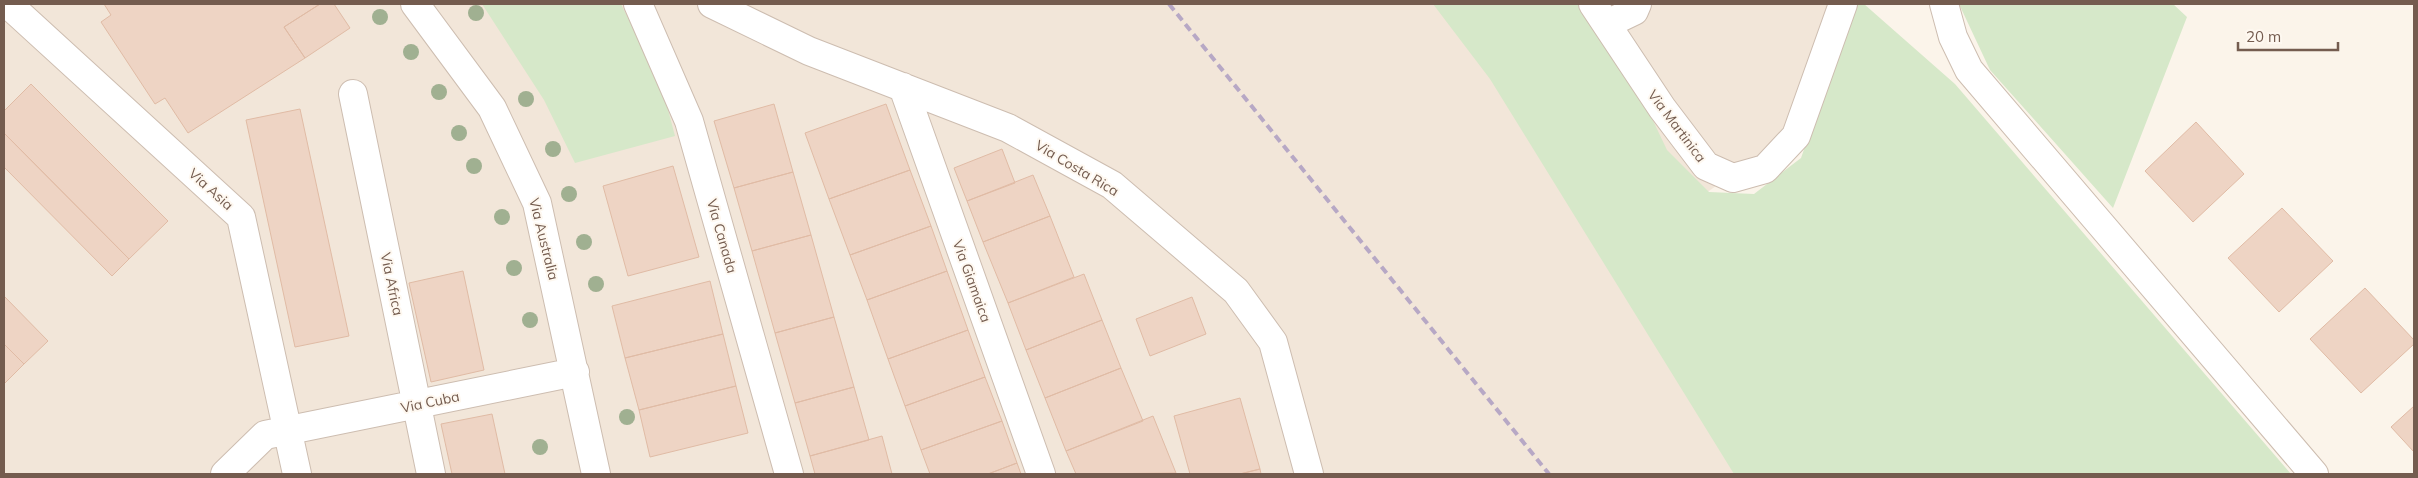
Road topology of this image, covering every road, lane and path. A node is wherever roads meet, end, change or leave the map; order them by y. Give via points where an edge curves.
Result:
1 (8, 4) edge
2 (415, 4) edge
3 (638, 4) edge
4 (712, 4) edge
5 (1637, 4) edge
6 (1843, 4) edge
7 (1944, 4) edge
8 (1600, 14) edge
9 (903, 87) junction
10 (353, 94) dead end
11 (575, 372) junction
12 (417, 404) junction
13 (286, 431) junction
14 (225, 474) edge
15 (297, 474) edge
16 (431, 474) edge
17 (596, 474) edge
18 (789, 474) edge
19 (1041, 474) edge
20 (1309, 474) edge
21 (2314, 474) edge

1 - 13 street, Via Asia via 241,217
2 - 11 street, Via Australia via 492,108 537,203
3 - 18 street, Via Canada via 690,120
4 - 9 street, Via Costa Rica via 809,51
5 - 8 street via 1634,11
6 - 8 street, Via Martinica via 1796,136 1765,169 1734,178 1706,166 1662,108
7 - 21 street via 1953,37 1969,70
9 - 19 street, Via Giamaica
9 - 20 street, Via Costa Rica via 1008,128 1112,185 1236,291 1273,342
10 - 12 street, Via Africa
11 - 12 street, Via Cuba
11 - 17 street, Via Australia
12 - 13 street, Via Cuba
12 - 16 street, Via Africa
13 - 14 street, Via Cuba via 265,435
13 - 15 street, Via Asia

